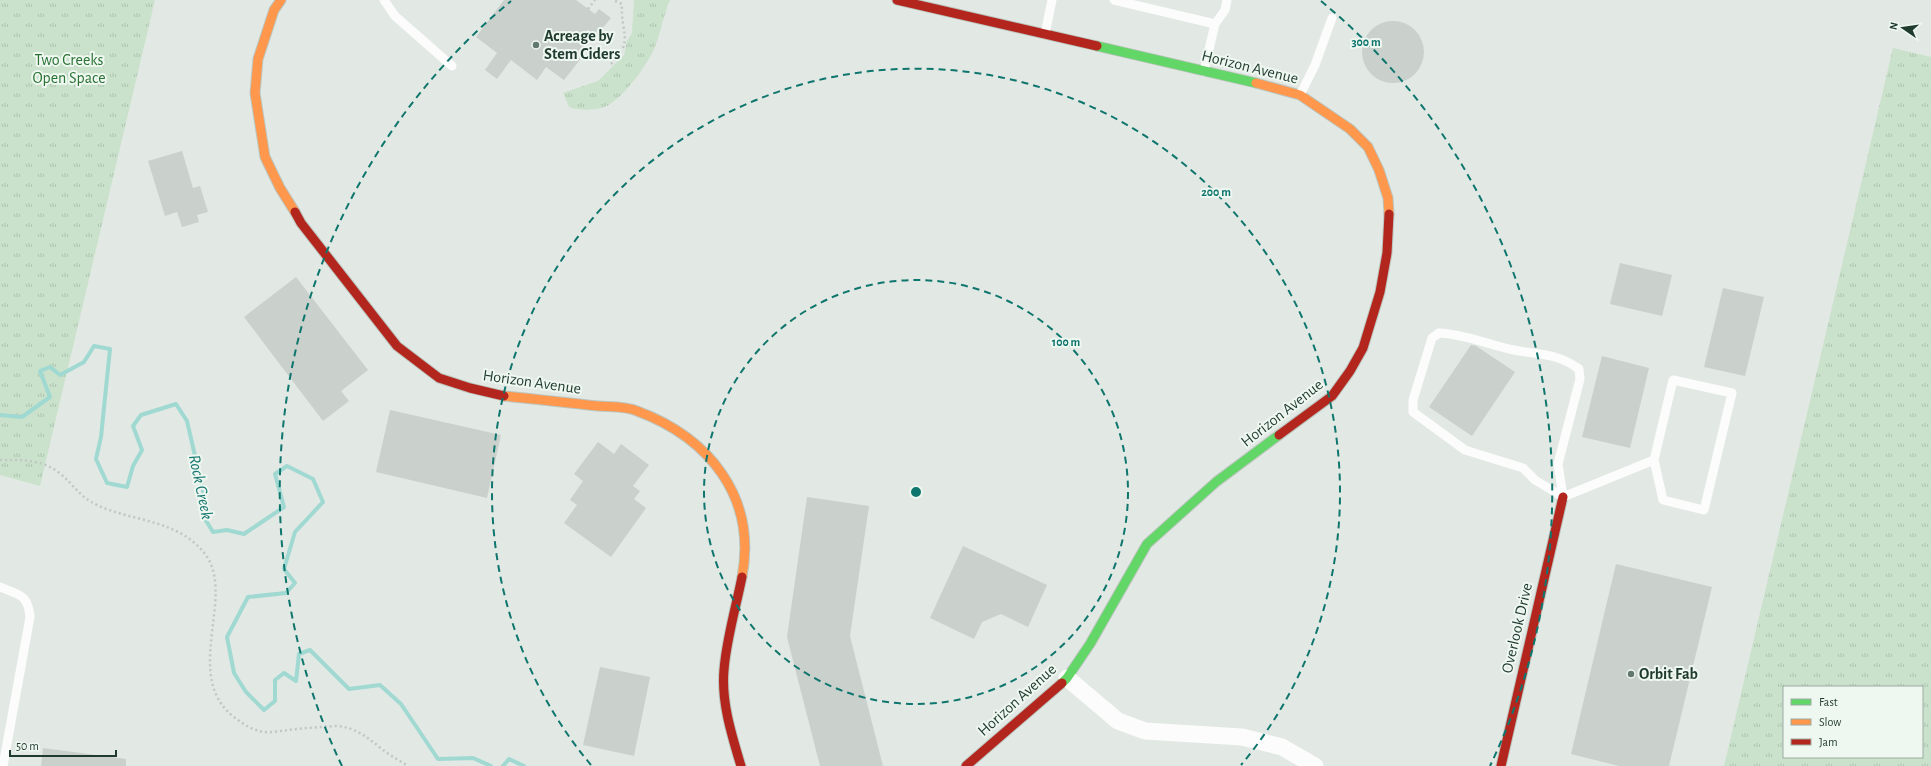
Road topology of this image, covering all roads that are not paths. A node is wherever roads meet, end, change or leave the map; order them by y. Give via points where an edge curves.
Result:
1 (281, 0) edge
2 (384, 0) edge
3 (897, 0) edge
4 (1052, 0) edge
5 (1114, 0) edge
6 (1227, 0) edge
7 (1332, 18) dead end
8 (1215, 24) junction
9 (1045, 34) junction
10 (452, 66) dead end
11 (1204, 71) junction
12 (1300, 95) junction
13 (1654, 460) junction
14 (1563, 497) junction
15 (0, 587) edge
16 (1067, 678) junction
17 (3, 766) edge
18 (741, 766) edge
19 (966, 766) edge
20 (1315, 766) edge
21 (1501, 766) edge

1 - 18 street, Horizon Avenue via 274,10 258,59 256,107 265,157 301,223 397,346 439,378 470,388 497,394 636,410 676,430 711,458 728,483 743,524 745,559 724,670 726,709
2 - 10 lane via 395,16
3 - 9 street, Horizon Avenue
4 - 9 lane
5 - 8 lane
6 - 8 lane via 1225,10
7 - 12 lane via 1315,65
8 - 11 lane
9 - 11 street, Horizon Avenue
11 - 12 street, Horizon Avenue
12 - 16 street, Horizon Avenue via 1350,129 1368,147 1388,198 1390,222 1387,253 1380,292 1363,348 1332,396 1216,482 1147,544 1090,644
13 - 13 lane via 1673,380 1732,393 1704,510 1663,500
13 - 14 lane
14 - 14 lane via 1535,480 1523,468 1465,450 1413,412 1413,400 1432,338 1438,333 1457,334 1514,350 1567,360 1579,369 1580,379 1558,464
14 - 21 street, Overlook Drive
15 - 17 lane via 21,596 29,604 30,617
16 - 19 street, Horizon Avenue
16 - 20 street via 1118,721 1145,732 1242,737 1282,748

